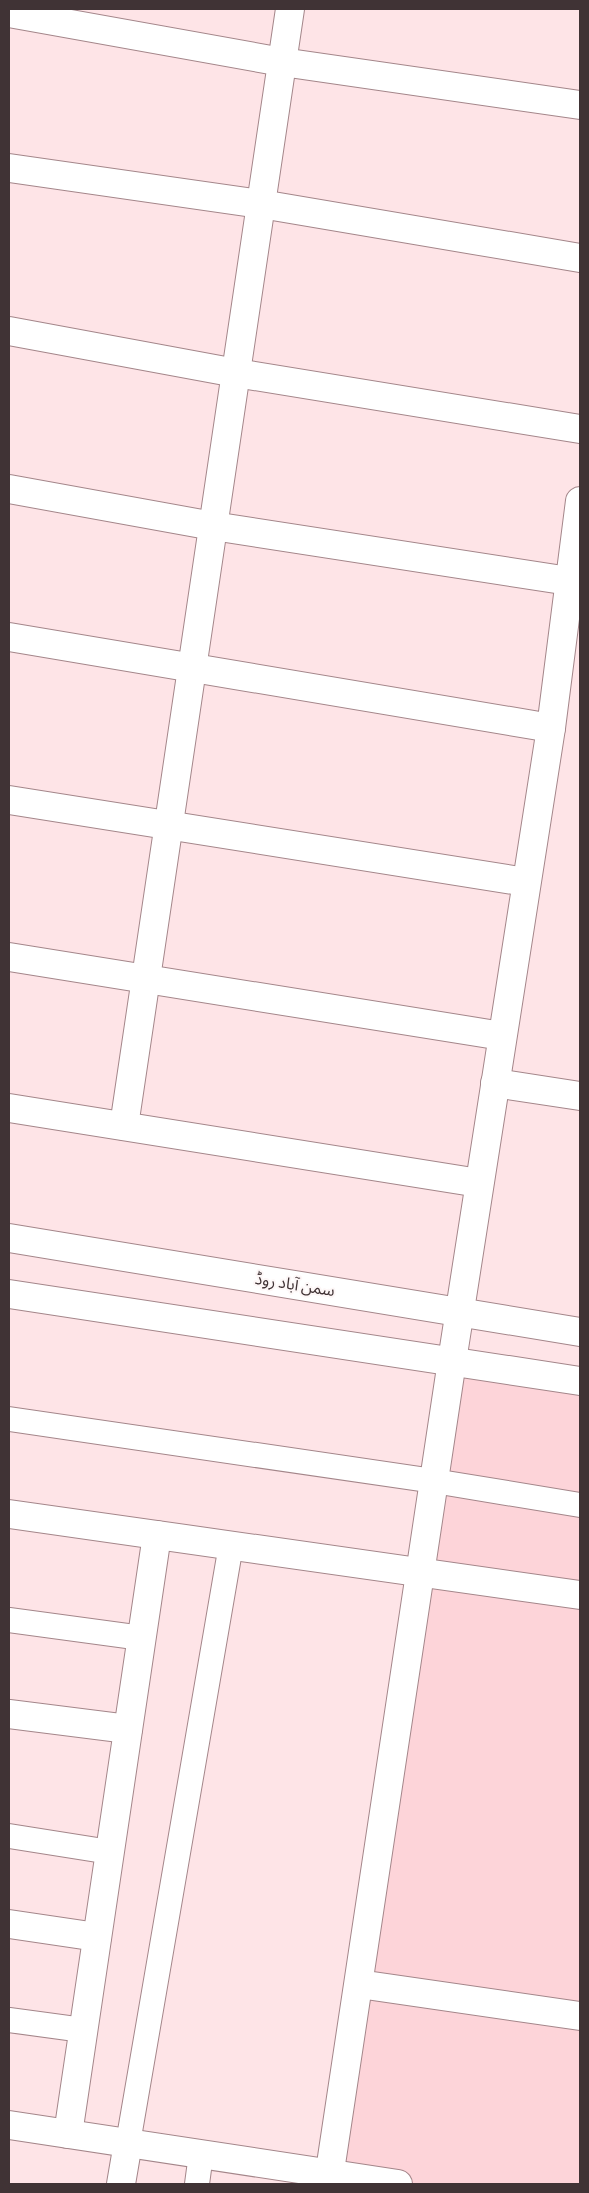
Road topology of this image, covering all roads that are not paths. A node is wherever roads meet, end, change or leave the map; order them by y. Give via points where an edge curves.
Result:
1 (290, 9) edge
2 (9, 13) edge
3 (282, 62) junction
4 (580, 105) edge
5 (9, 168) edge
6 (261, 204) junction
7 (580, 258) edge
8 (9, 331) edge
9 (236, 373) junction
10 (580, 429) edge
11 (9, 489) edge
12 (580, 501) edge
13 (213, 526) junction
14 (569, 581) junction
15 (9, 637) edge
16 (192, 668) junction
17 (551, 728) junction
18 (9, 800) edge
19 (169, 826) junction
20 (526, 882) junction
21 (9, 957) edge
22 (146, 979) junction
23 (502, 1036) junction
24 (495, 1083) junction
25 (580, 1096) edge
26 (9, 1108) edge
27 (124, 1126) junction
28 (479, 1183) junction
29 (9, 1238) edge
30 (9, 1294) edge
31 (460, 1311) junction
32 (580, 1332) edge
33 (452, 1361) junction
34 (580, 1381) edge
35 (9, 1419) edge
36 (434, 1481) junction
37 (580, 1505) edge
38 (9, 1514) edge
39 (157, 1535) junction
40 (231, 1545) junction
41 (420, 1571) junction
42 (580, 1595) edge
43 (9, 1620) edge
44 (142, 1638) junction
45 (9, 1714) edge
46 (128, 1729) junction
47 (9, 1836) edge
48 (110, 1852) junction
49 (9, 1924) edge
50 (97, 1938) junction
51 (359, 1984) junction
52 (580, 2016) edge
53 (9, 2020) edge
54 (83, 2030) junction
55 (9, 2126) edge
56 (68, 2134) junction
57 (128, 2143) junction
58 (202, 2154) junction
59 (329, 2179) edge
60 (121, 2184) edge
61 (197, 2184) edge
62 (398, 2184) edge

1 - 3 street
2 - 3 street
3 - 4 street
3 - 6 street
5 - 6 street
6 - 7 street
6 - 9 street
8 - 9 street
9 - 10 street
9 - 13 street
11 - 13 street
12 - 14 street
13 - 14 street
13 - 16 street
14 - 17 street
15 - 16 street
16 - 17 street
16 - 19 street
17 - 20 street
18 - 19 street
19 - 20 street
19 - 22 street
20 - 23 street
21 - 22 street
22 - 23 street
22 - 27 street
23 - 24 street
24 - 25 street
24 - 28 street
26 - 27 street
27 - 28 street
28 - 31 street
29 - 31 street, سمن آباد روڈ
30 - 33 street
31 - 32 street, سمن آباد روڈ
31 - 33 street
33 - 34 street
33 - 36 street
35 - 36 street
36 - 37 street
36 - 41 street
38 - 39 street
39 - 40 street
39 - 44 street
40 - 41 street
40 - 57 street
41 - 42 street
41 - 51 street
43 - 44 street
44 - 46 street
45 - 46 street
46 - 48 street
47 - 48 street
48 - 50 street
49 - 50 street
50 - 54 street
51 - 52 street
51 - 59 street
53 - 54 street
54 - 56 street
55 - 56 street
56 - 57 street
57 - 58 street
57 - 60 street
58 - 59 street
58 - 61 street
59 - 62 street

